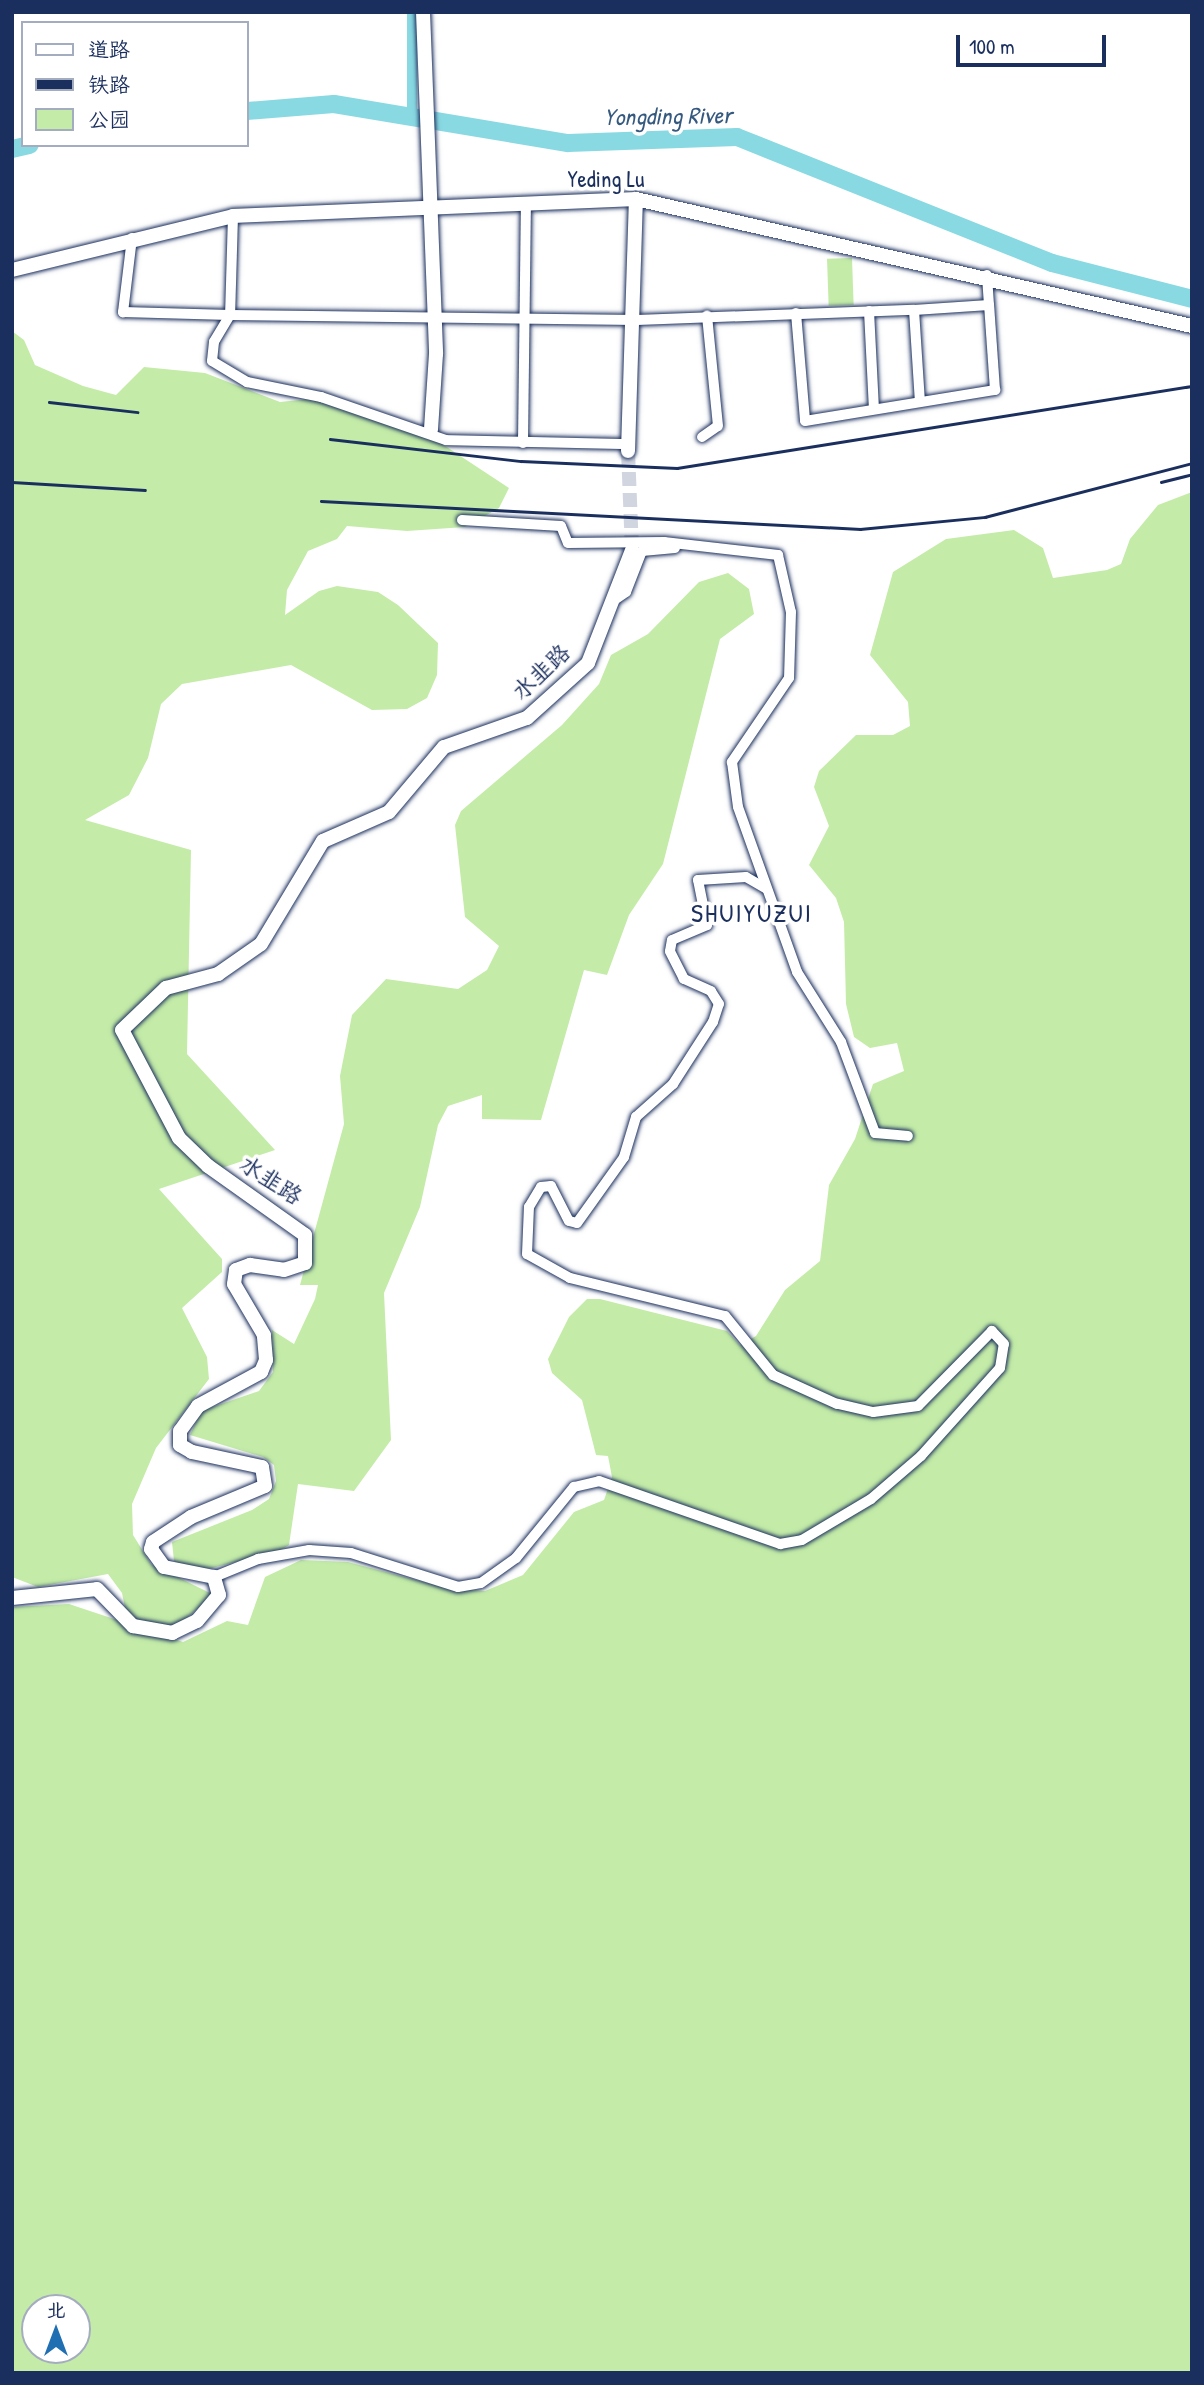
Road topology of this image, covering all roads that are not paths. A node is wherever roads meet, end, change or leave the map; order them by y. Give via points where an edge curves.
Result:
1 (423, 16) edge
2 (636, 199) junction
3 (428, 203) junction
4 (526, 203) junction
5 (233, 216) junction
6 (132, 238) junction
7 (12, 270) edge
8 (987, 275) junction
9 (989, 305) junction
10 (914, 310) junction
11 (869, 312) junction
12 (796, 313) junction
13 (230, 315) junction
14 (434, 316) junction
15 (527, 316) junction
16 (707, 316) junction
17 (637, 320) junction
18 (1192, 326) edge
19 (920, 402) junction
20 (874, 409) junction
21 (431, 430) junction
22 (702, 437) dead end
23 (523, 443) junction
24 (628, 448) joint
25 (462, 520) dead end
26 (691, 546) junction
27 (632, 550) tunnel mouth
28 (613, 601) junction
29 (767, 889) junction
30 (908, 1136) dead end
31 (214, 1577) junction
32 (12, 1598) edge

1 - 3 street
2 - 4 street, Yeding Lu
2 - 8 street, Yeding Lu
2 - 17 street
3 - 4 street, Yeding Lu
3 - 5 street, Yeding Lu
3 - 14 street
4 - 15 street
5 - 6 street, Yeding Lu
5 - 13 street
6 - 7 street, Yeding Lu
6 - 13 street via 123,312
8 - 9 street
8 - 18 street, Yeding Lu
9 - 10 street
9 - 19 street via 995,390
10 - 11 street
10 - 19 street
11 - 12 street
11 - 20 street
12 - 16 street
12 - 20 street via 804,421
13 - 14 street
13 - 21 street via 214,342 212,361 247,382
14 - 15 street
14 - 21 street
15 - 17 street
15 - 23 street
16 - 17 street
16 - 22 street via 718,426
17 - 24 street
19 - 20 street
21 - 23 street via 446,440
23 - 24 street
25 - 26 street via 561,526 568,543
26 - 28 street via 642,551 626,592
26 - 29 street via 778,555 791,612 789,678 740,748 731,773
27 - 28 street, 水韭路
28 - 31 street, 水韭路 via 587,663 527,718 444,747 389,812 323,841 261,944 218,974 166,988 122,1030 179,1138 208,1167 304,1235 305,1263 284,1270 250,1265 236,1270 234,1284 264,1335 266,1360 261,1372 198,1406 180,1431 180,1445 192,1452 262,1467 266,1476 257,1495 191,1517 153,1542 151,1549 164,1567
29 - 30 street via 797,972 841,1042 875,1133
29 - 31 street via 746,877 698,880 707,925 672,940 670,951 684,979 711,991 719,1004 713,1022 673,1084 636,1117 624,1157 577,1223 569,1220 551,1186 541,1187 529,1207 527,1254 570,1278 725,1316 773,1375 837,1404 873,1412 918,1406 941,1388 982,1334 992,1331 1004,1344 993,1377 942,1436 871,1499 802,1540 780,1544 599,1481 574,1487 516,1558 481,1583 458,1587 351,1553 309,1550 258,1559
31 - 32 street via 219,1595 212,1607 172,1633 133,1626 97,1589

